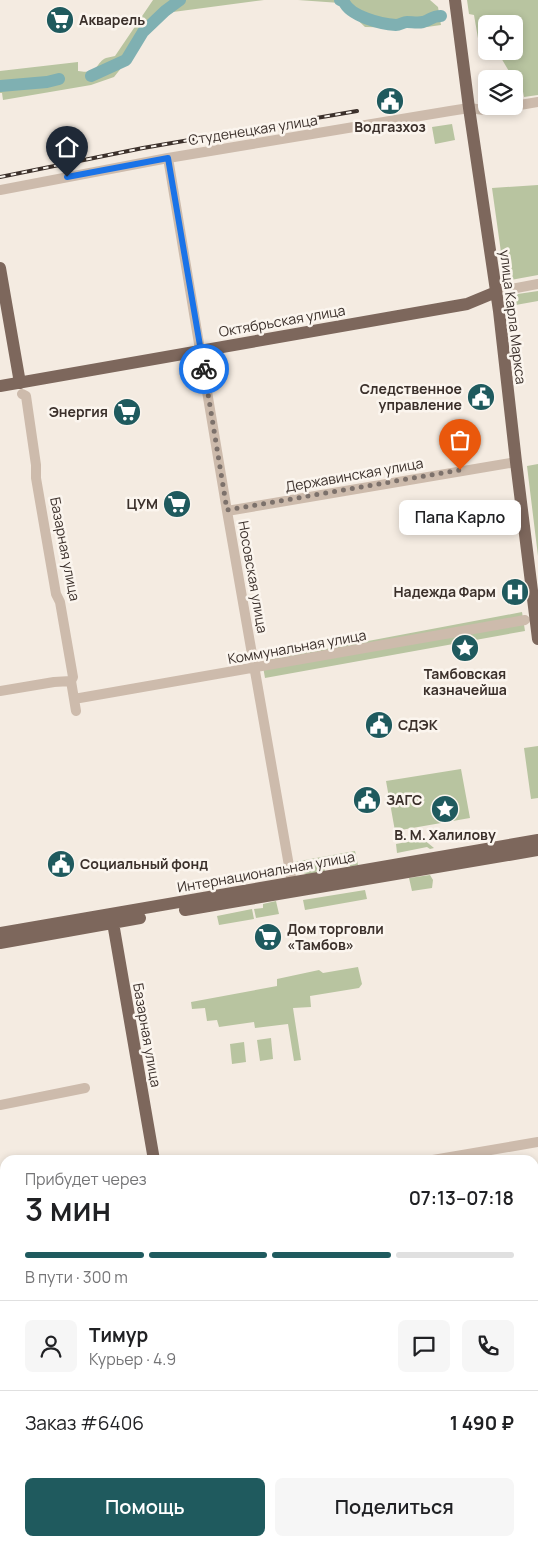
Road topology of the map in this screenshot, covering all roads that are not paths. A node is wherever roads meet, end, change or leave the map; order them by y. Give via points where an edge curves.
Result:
1 (455, 0) edge
2 (538, 102) edge
3 (523, 104) edge
4 (469, 108) junction
5 (478, 109) edge
6 (168, 158) junction
7 (0, 190) edge
8 (0, 268) edge
9 (538, 284) edge
10 (496, 292) junction
11 (201, 350) junction
12 (0, 386) edge
13 (21, 388) junction
14 (516, 462) junction
15 (227, 510) junction
16 (525, 620) dead end
17 (538, 639) edge
18 (255, 669) junction
19 (71, 681) junction
20 (0, 691) edge
21 (74, 700) junction
22 (76, 711) dead end
23 (538, 840) edge
24 (538, 850) edge
25 (293, 888) junction
26 (112, 919) junction
27 (0, 933) edge
28 (0, 943) edge
29 (85, 1088) dead end
30 (0, 1105) edge
31 (538, 1142) edge
32 (153, 1155) edge
33 (461, 1155) edge

1 - 4 main road, улица Карла Маркса
2 - 3 street, Студенецкая улица
4 - 5 street, Студенецкая улица
4 - 6 street, Студенецкая улица
4 - 10 main road, улица Карла Маркса
6 - 7 street, Студенецкая улица
6 - 11 street, Носовская улица
8 - 13 main road, Базарная улица
9 - 10 street, Октябрьская улица
10 - 11 main road, Октябрьская улица via 467,304
10 - 14 main road, улица Карла Маркса
11 - 13 main road, Октябрьская улица
11 - 15 street, Носовская улица
12 - 13 main road, Октябрьская улица
13 - 19 street, Базарная улица via 26,396 36,478 73,677
14 - 15 street, Державинская улица
14 - 17 main road, улица Карла Маркса
15 - 18 street, Носовская улица
16 - 18 street, Коммунальная улица
18 - 21 street, Коммунальная улица
18 - 25 street, Носовская улица
19 - 20 street
19 - 21 street, Базарная улица
21 - 22 street, Базарная улица
23 - 25 main road, Интернациональная улица
24 - 25 main road, Интернациональная улица
25 - 26 main road, Интернациональная улица
26 - 27 main road, Интернациональная улица
26 - 28 main road, Интернациональная улица
26 - 32 main road, Базарная улица
29 - 30 street
31 - 33 street

